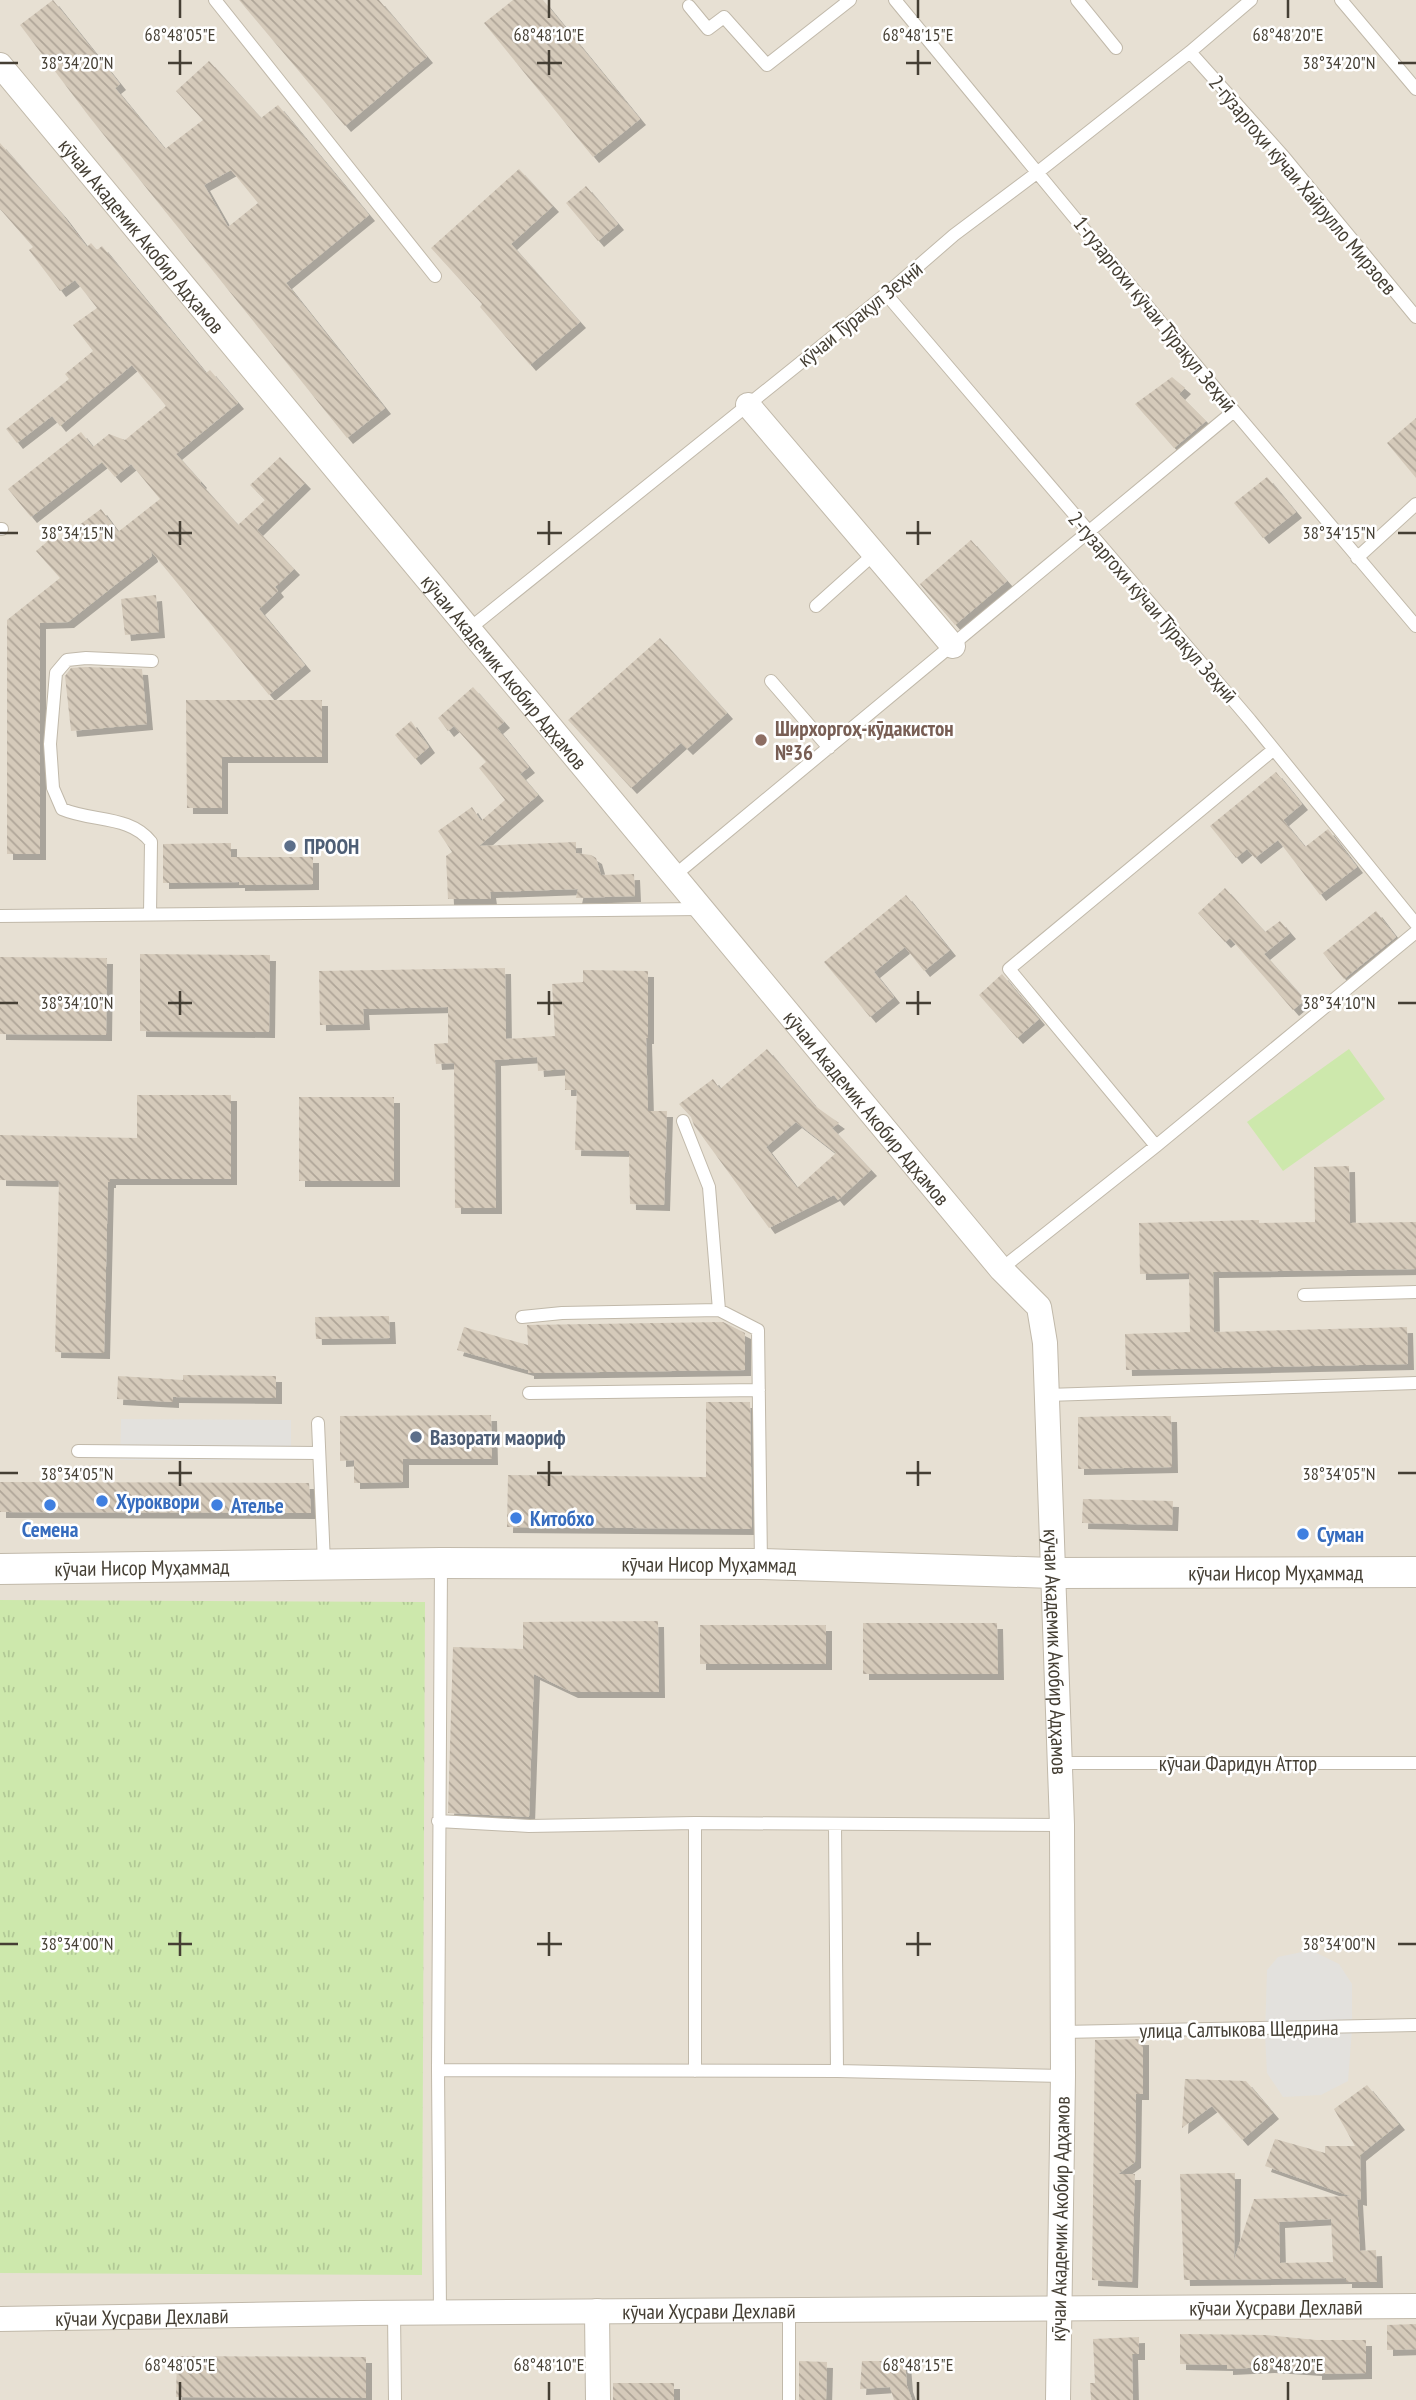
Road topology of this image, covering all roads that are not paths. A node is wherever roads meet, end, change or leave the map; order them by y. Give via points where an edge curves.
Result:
1 (215, 0) edge
2 (850, 0) edge
3 (895, 0) edge
4 (1077, 0) edge
5 (1251, 0) edge
6 (1341, 0) edge
7 (689, 6) dead end
8 (1116, 47) dead end
9 (1190, 52) junction
10 (0, 65) edge
11 (1416, 89) edge
12 (1038, 172) junction
13 (435, 276) dead end
14 (886, 294) junction
15 (1416, 317) edge
16 (748, 405) junction
17 (1234, 411) junction
18 (1416, 504) edge
19 (1088, 532) junction
20 (874, 554) junction
21 (1357, 558) junction
22 (816, 606) dead end
23 (1416, 626) edge
24 (469, 629) junction
25 (953, 646) junction
26 (152, 661) dead end
27 (771, 681) dead end
28 (829, 748) junction
29 (1273, 750) junction
30 (675, 875) junction
31 (702, 909) junction
32 (150, 914) junction
33 (0, 916) edge
34 (1416, 924) edge
35 (1416, 932) edge
36 (683, 1121) dead end
37 (1156, 1146) junction
38 (1001, 1269) junction
39 (1416, 1292) edge
40 (1304, 1295) dead end
41 (719, 1310) junction
42 (522, 1317) dead end
43 (1416, 1383) edge
44 (759, 1390) junction
45 (529, 1393) dead end
46 (1047, 1395) junction
47 (318, 1423) dead end
48 (78, 1451) dead end
49 (319, 1453) junction
50 (441, 1563) junction
51 (324, 1564) junction
52 (761, 1564) junction
53 (0, 1569) edge
54 (1416, 1572) edge
55 (1053, 1573) junction
56 (1061, 1763) junction
57 (1416, 1763) edge
58 (438, 1821) junction
59 (695, 1823) junction
60 (835, 1825) junction
61 (1062, 1825) junction
62 (1416, 2025) edge
63 (1062, 2032) junction
64 (438, 2070) junction
65 (695, 2071) junction
66 (837, 2071) junction
67 (1063, 2076) junction
68 (1416, 2306) edge
69 (1058, 2308) junction
70 (789, 2309) junction
71 (597, 2311) junction
72 (440, 2312) junction
73 (394, 2313) junction
74 (0, 2319) edge
75 (395, 2400) edge
76 (598, 2400) edge
77 (789, 2400) edge
78 (1058, 2400) edge

1 - 13 lane
2 - 7 lane via 767,65 724,17 708,29
3 - 12 lane, 1-гузаргохи кӯчаи Тӯрақул Зеҳнӣ
4 - 8 lane
5 - 9 lane, кӯчаи Тӯрақул Зеҳнӣ
6 - 11 lane
9 - 12 lane, кӯчаи Тӯрақул Зеҳнӣ
9 - 15 lane, 2-гӯзаргоҳи кӯчаи Хайрулло Мирзоев
10 - 24 street, кӯчаи Академик Акобир Адҳамов
12 - 14 lane, кӯчаи Тӯрақул Зеҳнӣ
12 - 17 lane, 1-гузаргохи кӯчаи Тӯрақул Зеҳнӣ
14 - 16 lane, кӯчаи Тӯрақул Зеҳнӣ
14 - 19 lane, 2-гузаргохи кӯчаи Тӯрақул Зеҳнӣ
16 - 20 street
16 - 24 lane, кӯчаи Тӯрақул Зеҳнӣ
17 - 19 lane
17 - 21 lane, 1-гузаргохи кӯчаи Тӯрақул Зеҳнӣ
18 - 21 lane
19 - 25 lane
19 - 29 lane, 2-гузаргохи кӯчаи Тӯрақул Зеҳнӣ
20 - 22 lane
20 - 25 street
21 - 23 lane, 1-гузаргохи кӯчаи Тӯрақул Зеҳнӣ
24 - 30 street, кӯчаи Академик Акобир Адҳамов
25 - 28 lane
26 - 32 lane via 67,660 56,673 50,744 53,788 62,809 142,831 151,842
27 - 28 lane
28 - 30 lane
29 - 34 lane, 2-гузаргохи кӯчаи Тӯрақул Зеҳнӣ
29 - 37 lane via 1009,969
30 - 31 street, кӯчаи Академик Акобир Адҳамов
31 - 32 lane
31 - 38 street, кӯчаи Академик Акобир Адҳамов
32 - 33 lane
35 - 37 lane
36 - 41 lane via 709,1186
37 - 38 lane
38 - 46 street, кӯчаи Академик Акобир Адҳамов via 1039,1307
39 - 40 lane
41 - 42 lane
41 - 44 lane via 758,1330
43 - 46 lane
44 - 45 lane
44 - 52 lane
46 - 55 street, кӯчаи Академик Акобир Адҳамов
47 - 49 lane
48 - 49 lane
49 - 51 lane
50 - 51 street, кӯчаи Нисор Муҳаммад
50 - 52 street, кӯчаи Нисор Муҳаммад
50 - 58 lane
51 - 53 street, кӯчаи Нисор Муҳаммад
52 - 55 street, кӯчаи Нисор Муҳаммад
54 - 55 street, кӯчаи Нисор Муҳаммад
55 - 56 street, кӯчаи Академик Акобир Адҳамов
56 - 57 lane, кӯчаи Фаридун Аттор
56 - 61 street, кӯчаи Академик Акобир Адҳамов
58 - 59 lane via 529,1826
58 - 64 lane
59 - 60 lane
59 - 65 lane
60 - 61 lane
60 - 66 lane
61 - 63 street, кӯчаи Академик Акобир Адҳамов
62 - 63 lane, улица Салтыкова Щедрина
63 - 67 street, кӯчаи Академик Акобир Адҳамов
64 - 65 lane
64 - 72 lane
65 - 66 lane
66 - 67 lane
67 - 69 street, кӯчаи Академик Акобир Адҳамов
68 - 69 street, кӯчаи Хусрави Дехлавӣ
69 - 70 street, кӯчаи Хусрави Дехлавӣ
69 - 78 street, кӯчаи Академик Акобир Адҳамов
70 - 71 street, кӯчаи Хусрави Дехлавӣ
70 - 77 lane
71 - 72 street, кӯчаи Хусрави Дехлавӣ
71 - 76 street
72 - 73 street, кӯчаи Хусрави Дехлавӣ
73 - 74 street, кӯчаи Хусрави Дехлавӣ
73 - 75 lane

